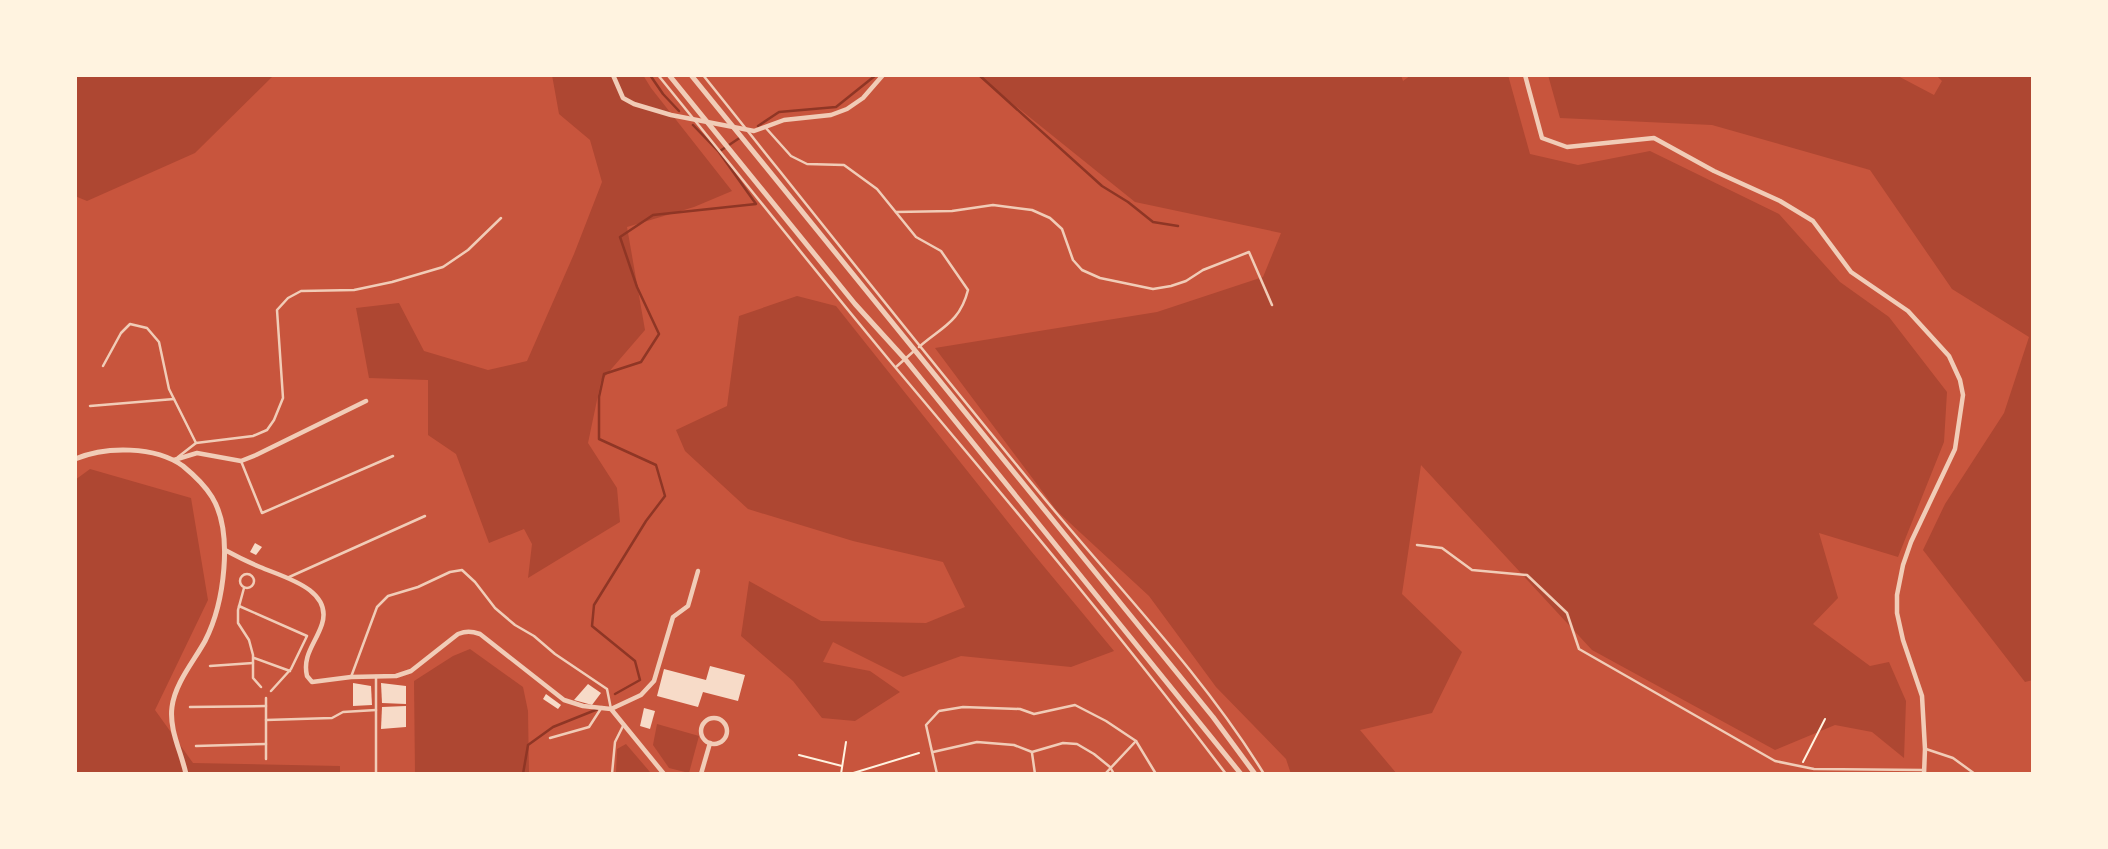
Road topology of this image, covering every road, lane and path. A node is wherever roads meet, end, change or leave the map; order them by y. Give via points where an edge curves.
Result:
1 (613, 75) edge
2 (658, 75) edge
3 (669, 75) edge
4 (691, 75) edge
5 (704, 75) edge
6 (883, 75) edge
7 (1524, 75) edge
8 (765, 127) junction
9 (896, 212) junction
10 (501, 218) dead end
11 (1272, 305) dead end
12 (917, 349) junction
13 (905, 359) junction
14 (103, 366) dead end
15 (896, 367) junction
16 (174, 399) junction
17 (366, 401) dead end
18 (90, 406) dead end
19 (196, 443) junction
20 (393, 456) dead end
21 (75, 459) edge
22 (174, 460) junction
23 (241, 461) junction
24 (425, 516) dead end
25 (1417, 545) dead end
26 (224, 550) junction
27 (254, 564) junction
28 (698, 571) dead end
29 (250, 575) junction
30 (287, 578) junction
31 (244, 588) junction
32 (239, 606) junction
33 (253, 657) junction
34 (253, 663) junction
35 (210, 666) dead end
36 (290, 671) junction
37 (376, 676) junction
38 (351, 677) junction
39 (261, 687) dead end
40 (271, 691) dead end
41 (266, 698) dead end
42 (266, 706) junction
43 (190, 707) dead end
44 (602, 708) junction
45 (611, 709) junction
46 (376, 710) junction
47 (1825, 719) dead end
48 (266, 720) junction
49 (623, 726) junction
50 (550, 738) dead end
51 (1136, 741) junction
52 (846, 742) dead end
53 (710, 743) junction
54 (266, 744) junction
55 (196, 746) dead end
56 (1925, 749) junction
57 (1032, 752) junction
58 (919, 753) dead end
59 (932, 753) junction
60 (799, 755) dead end
61 (266, 759) dead end
62 (842, 766) junction
63 (1801, 766) junction
64 (1110, 767) junction
65 (1924, 772) edge
66 (186, 774) edge
67 (376, 774) edge
68 (612, 774) edge
69 (664, 774) edge
70 (701, 774) edge
71 (841, 774) edge
72 (850, 774) edge
73 (937, 774) edge
74 (1035, 774) edge
75 (1105, 774) edge
76 (1114, 774) edge
77 (1156, 774) edge
78 (1226, 774) edge
79 (1241, 774) edge
80 (1255, 774) edge
81 (1264, 774) edge
82 (1975, 774) edge

1 - 8 street via 623,98 634,104 754,131
2 - 15 lane
3 - 13 street
4 - 12 street
5 - 12 lane
6 - 8 street via 847,109
7 - 56 street via 1542,138 1567,147 1654,138 1780,201 1813,222 1851,272 1908,311 1949,356 1963,395 1955,449 1911,542 1897,595 1903,640 1922,696
8 - 9 lane via 791,156 807,164 844,165 877,189
9 - 11 lane via 993,205 1032,210 1062,229 1073,260 1082,270 1153,289 1178,284 1249,252
9 - 12 lane via 916,237 941,251 968,290 955,320
10 - 19 lane via 443,267 380,285 301,291 288,298 277,310 283,398 274,420 267,430 253,436
12 - 13 lane
12 - 80 street
12 - 81 lane via 1185,666
13 - 15 lane
13 - 79 street
14 - 16 lane via 130,324 147,328 159,342
15 - 78 lane via 1068,571
16 - 18 lane
16 - 19 lane
17 - 23 street
19 - 22 lane
20 - 23 lane via 262,513
21 - 22 street via 120,451
22 - 23 street via 197,453
22 - 26 street via 212,497
24 - 30 lane
25 - 63 lane via 1443,548 1472,570 1527,575 1567,613 1578,649 1775,761
26 - 27 street
26 - 66 street via 216,616 172,705 174,733
27 - 29 lane
27 - 30 street
28 - 45 street via 688,606 673,617 653,681 641,695
29 - 31 lane via 241,580
29 - 31 lane via 254,584
30 - 38 street via 313,593 322,607 323,620 306,658 307,676 312,681
31 - 32 lane
32 - 33 lane via 239,623
32 - 36 lane via 307,636
33 - 34 lane
33 - 36 lane
34 - 35 lane
34 - 39 lane via 253,678
36 - 40 lane
37 - 38 street
37 - 44 street via 411,671 458,634 474,632 564,700
37 - 46 lane
38 - 45 lane via 377,607 388,596 462,570 515,625 607,689
41 - 42 lane
42 - 43 lane
42 - 48 lane
44 - 45 street
44 - 50 lane via 589,727
45 - 49 street
46 - 48 lane via 343,712 332,718
46 - 67 lane
47 - 63 path
48 - 54 lane
49 - 68 lane via 615,742
49 - 69 street
51 - 59 lane via 1076,705 1034,714 1020,709 963,707 939,711 926,725
51 - 64 lane
51 - 77 lane
52 - 62 path
53 - 53 street via 718,743 726,735 724,723 717,719 705,722 701,730
53 - 70 street
54 - 55 lane
54 - 61 lane
56 - 65 street
56 - 82 lane via 1953,758
57 - 59 lane via 1014,745 977,742
57 - 64 lane via 1076,744
57 - 74 lane
58 - 72 path
59 - 73 lane
60 - 62 path
62 - 71 path
63 - 65 lane
64 - 75 lane
64 - 76 lane

